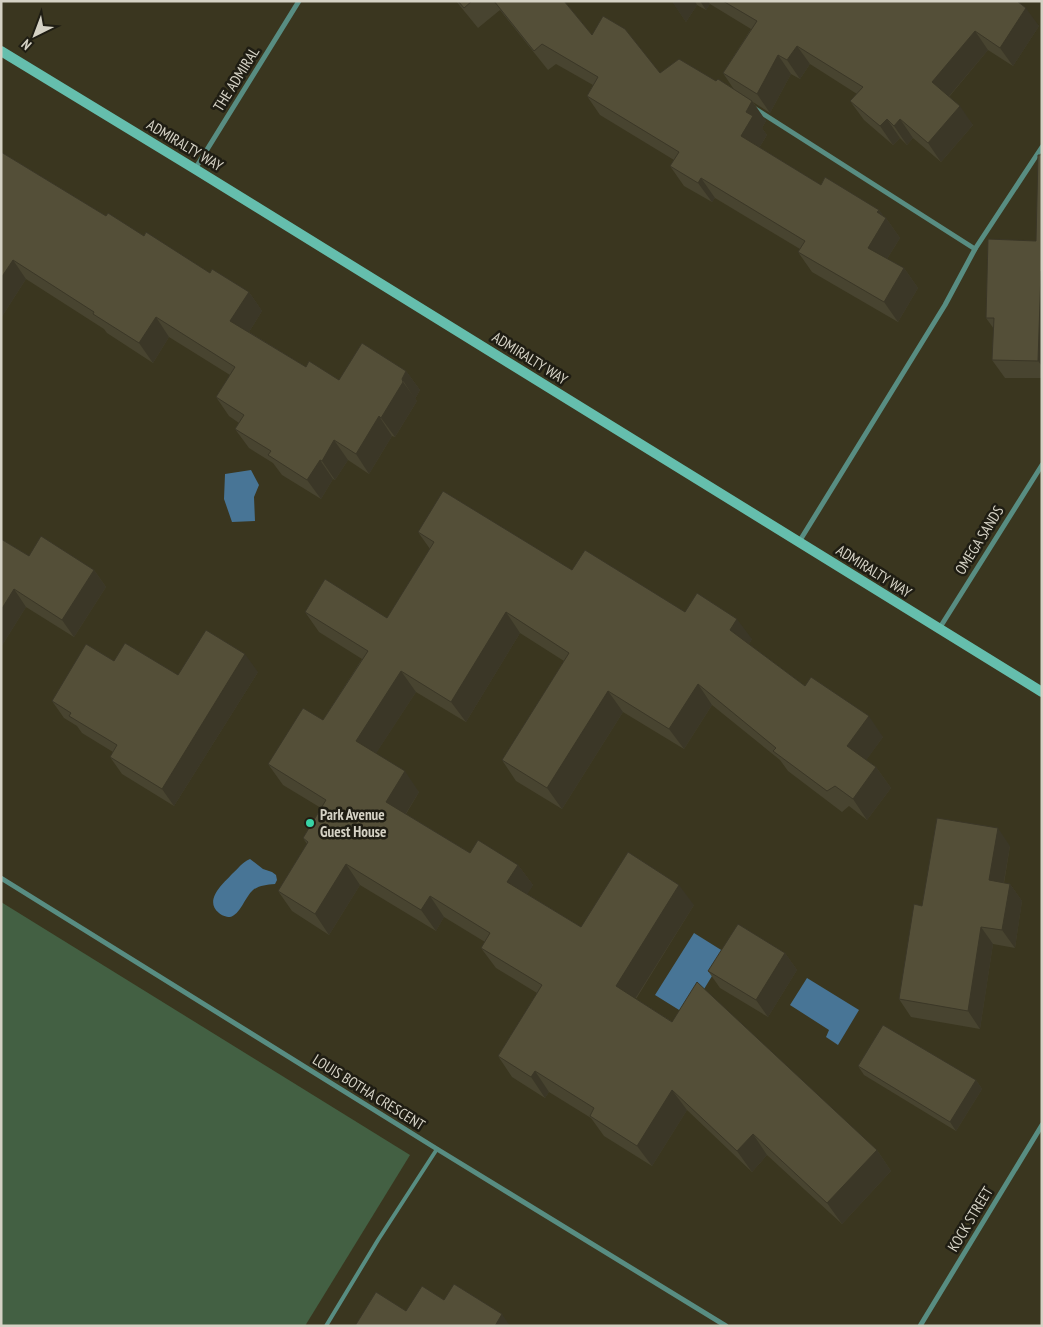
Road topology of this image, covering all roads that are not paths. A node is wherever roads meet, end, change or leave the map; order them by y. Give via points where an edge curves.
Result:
1 (299, 1) edge
2 (1, 52) edge
3 (746, 103) edge
4 (1042, 147) edge
5 (196, 169) junction
6 (975, 249) junction
7 (1042, 465) edge
8 (798, 542) junction
9 (939, 629) junction
10 (1042, 692) edge
11 (1, 878) edge
12 (1042, 1125) edge
13 (437, 1149) junction
14 (326, 1326) edge
15 (726, 1326) edge
16 (920, 1326) edge

1 - 5 street, THE ADMIRAL
2 - 5 main road, ADMIRALTY WAY
3 - 6 street
4 - 6 street
5 - 8 main road, ADMIRALTY WAY
6 - 8 street
7 - 9 street, OMEGA SANDS
8 - 9 main road, ADMIRALTY WAY
9 - 10 main road, ADMIRALTY WAY
11 - 13 street, LOUIS BOTHA CRESCENT
12 - 16 street, KOCK STREET
13 - 14 lane
13 - 15 street, LOUIS BOTHA CRESCENT

